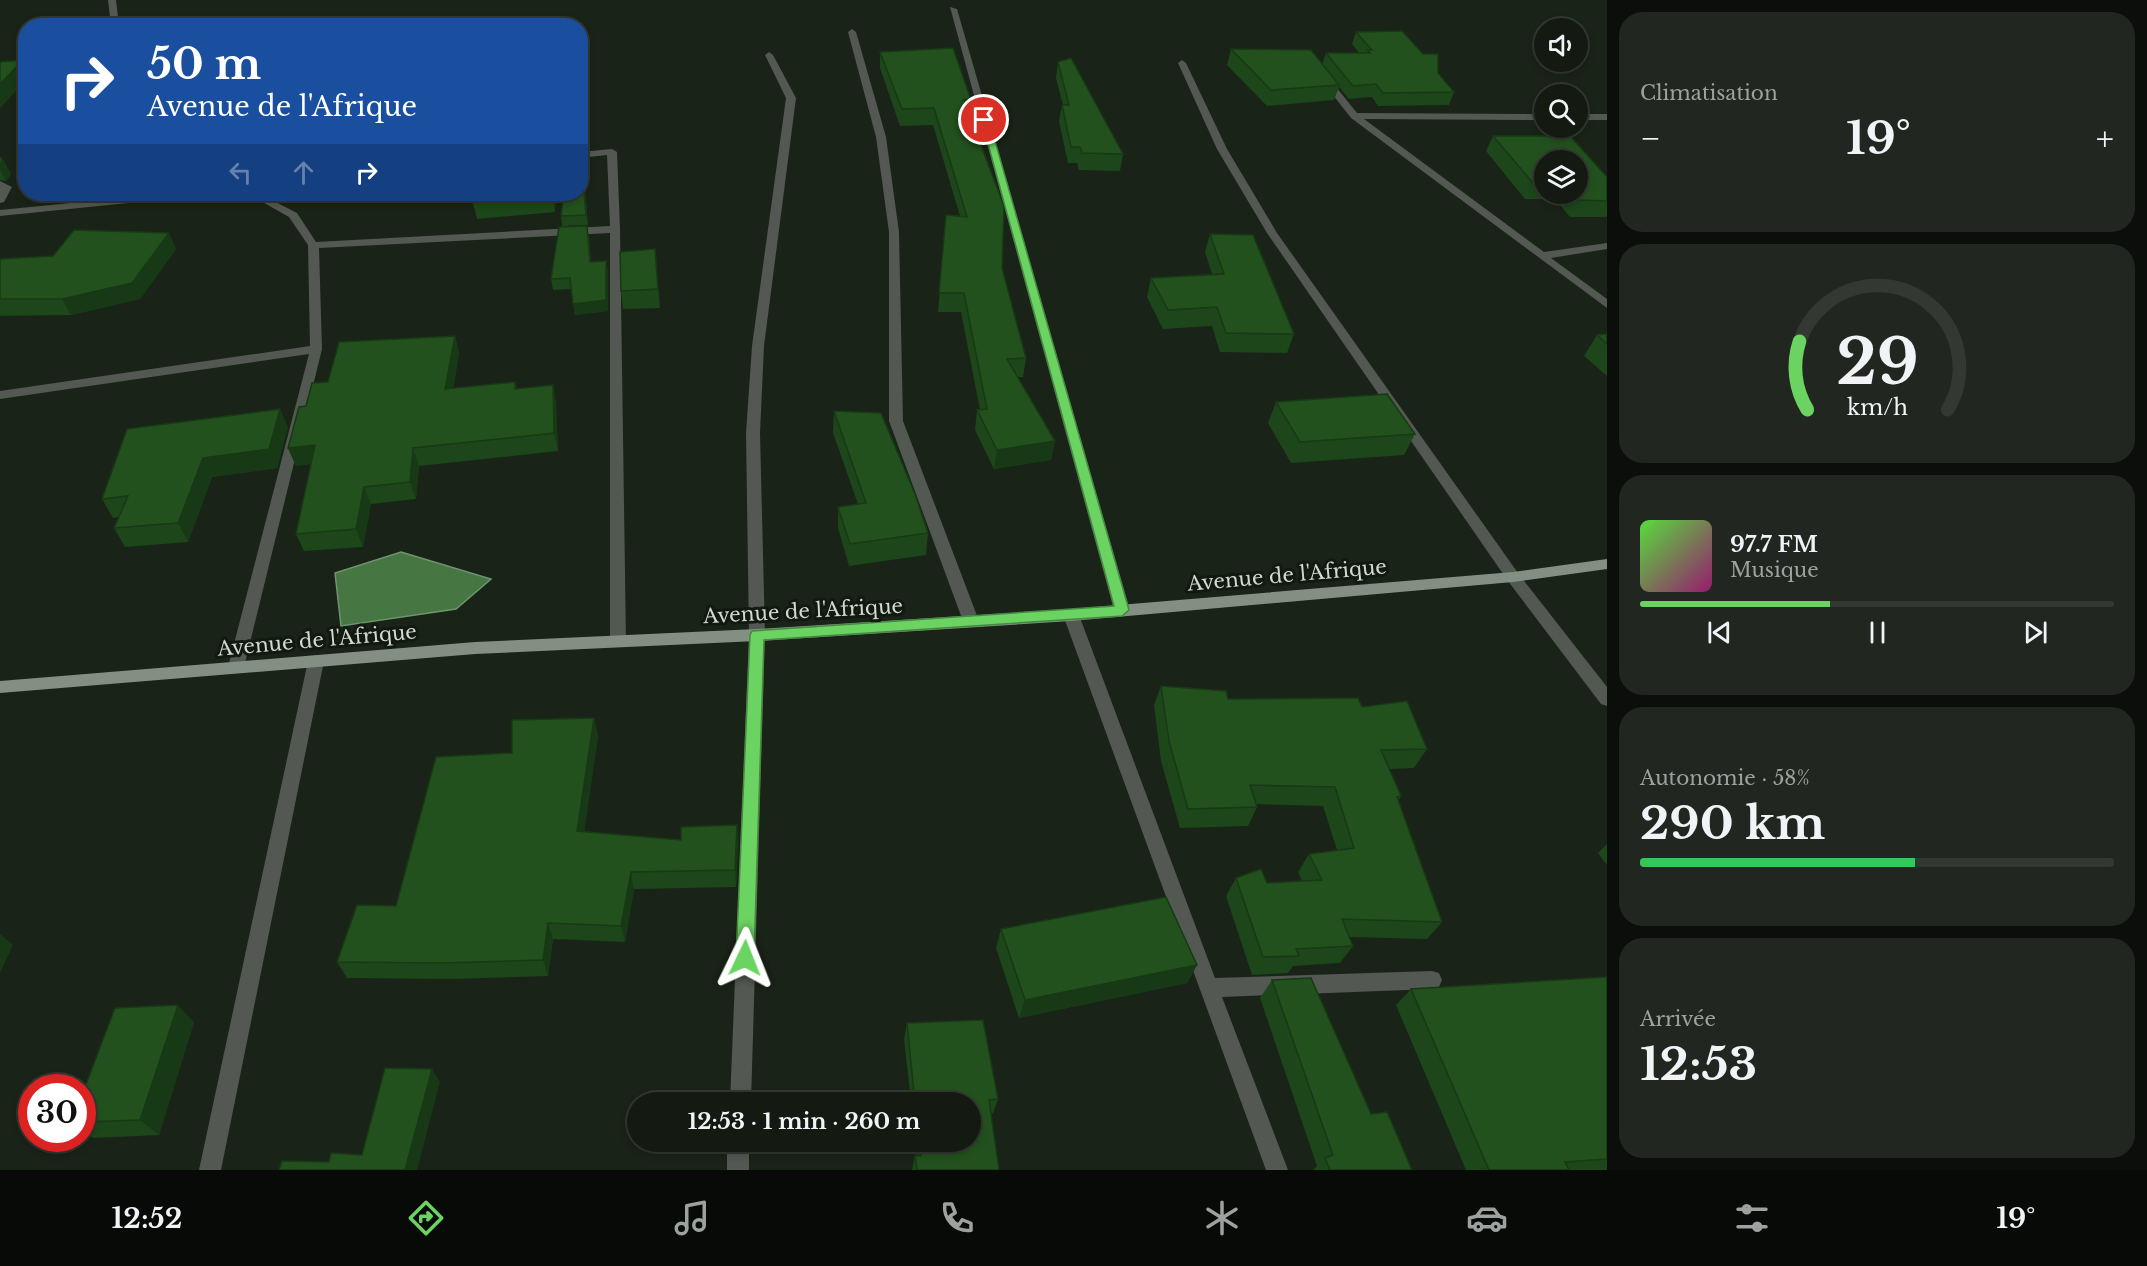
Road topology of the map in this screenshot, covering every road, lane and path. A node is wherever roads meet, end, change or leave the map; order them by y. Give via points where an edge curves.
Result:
1 (112, 0) edge
2 (953, 9) dead end
3 (114, 18) edge
4 (852, 32) dead end
5 (769, 55) dead end
6 (1182, 63) dead end
7 (1318, 71) edge
8 (1354, 116) junction
9 (1534, 117) edge
10 (1588, 117) edge
11 (1607, 117) edge
12 (588, 154) edge
13 (0, 184) edge
14 (0, 200) edge
15 (119, 201) edge
16 (266, 201) edge
17 (0, 213) edge
18 (615, 229) junction
19 (313, 245) junction
20 (1607, 246) edge
21 (1541, 256) junction
22 (1607, 305) edge
23 (316, 349) junction
24 (0, 395) edge
25 (1607, 564) edge
26 (1513, 577) junction
27 (1122, 610) junction
28 (1071, 615) junction
29 (971, 621) junction
30 (757, 635) junction
31 (618, 642) junction
32 (316, 661) junction
33 (236, 667) junction
34 (0, 687) edge
35 (1607, 699) edge
36 (1432, 980) dead end
37 (1210, 988) junction
38 (740, 1092) edge
39 (738, 1152) edge
40 (210, 1170) edge
41 (738, 1170) edge
42 (1276, 1170) edge

1 - 3 street
2 - 27 street
4 - 29 street via 881,137 894,232 896,421
5 - 30 street via 791,98 757,357 753,433
6 - 26 street via 1222,149 1272,233
7 - 8 street
8 - 9 street
8 - 21 street
10 - 11 street
12 - 18 street via 612,152
13 - 14 street via 7,187
15 - 17 street
16 - 19 street via 293,215
18 - 19 street
18 - 31 street
19 - 23 street
20 - 21 street
21 - 22 street
23 - 24 street
23 - 33 street
25 - 26 main road, Avenue de l'Afrique
26 - 27 main road, Avenue de l'Afrique
26 - 35 street
27 - 28 main road, Avenue de l'Afrique
28 - 29 main road, Avenue de l'Afrique
28 - 37 street
29 - 30 main road, Avenue de l'Afrique
30 - 31 main road, Avenue de l'Afrique
30 - 38 street
31 - 32 main road, Avenue de l'Afrique
32 - 33 main road, Avenue de l'Afrique
32 - 40 street
33 - 34 main road, Avenue de l'Afrique
36 - 37 street
37 - 42 street
39 - 41 street

